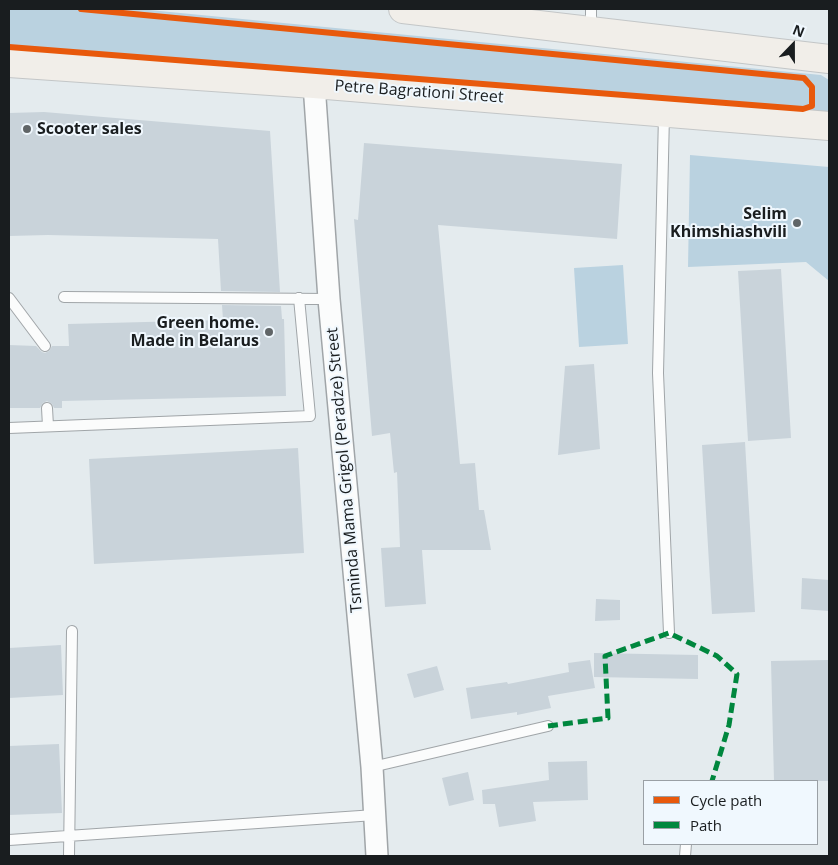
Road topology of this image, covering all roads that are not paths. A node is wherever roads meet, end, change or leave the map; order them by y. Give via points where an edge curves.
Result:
1 (403, 9) edge
2 (591, 20) edge
3 (829, 59) edge
4 (9, 63) edge
5 (314, 84) junction
6 (664, 111) junction
7 (829, 126) edge
8 (64, 297) dead end
9 (9, 298) edge
10 (299, 298) junction
11 (329, 299) junction
12 (45, 346) dead end
13 (47, 408) dead end
14 (48, 426) junction
15 (9, 428) edge
16 (72, 631) dead end
17 (669, 633) dead end
18 (548, 726) dead end
19 (372, 768) junction
20 (375, 815) junction
21 (68, 836) junction
22 (9, 840) edge
23 (69, 856) edge
24 (377, 856) edge

1 - 2 main road
2 - 3 main road
4 - 5 main road, Petre Bagrationi Street
5 - 6 main road, Petre Bagrationi Street
5 - 11 street, Tsminda Mama Grigol (Peradze) Street
6 - 7 main road, Petre Bagrationi Street
6 - 17 lane via 658,373
8 - 10 lane
9 - 12 lane
10 - 11 lane
10 - 14 lane via 310,416
11 - 19 street, Tsminda Mama Grigol (Peradze) Street
13 - 14 lane
14 - 15 lane
16 - 21 lane
18 - 19 lane
19 - 20 street, Tsminda Mama Grigol (Peradze) Street
20 - 21 lane
20 - 24 street, Tsminda Mama Grigol (Peradze) Street
21 - 22 lane
21 - 23 lane

